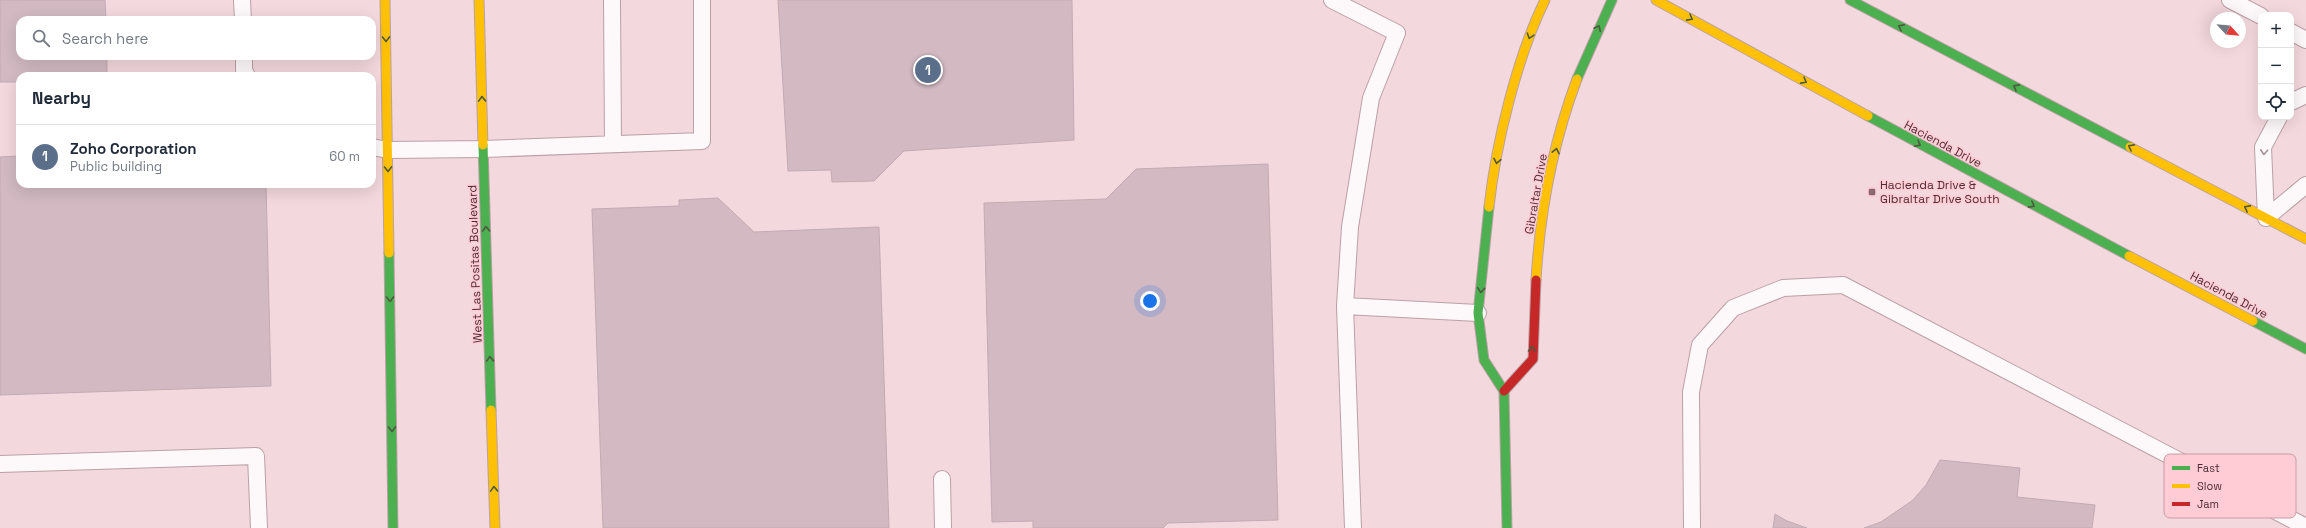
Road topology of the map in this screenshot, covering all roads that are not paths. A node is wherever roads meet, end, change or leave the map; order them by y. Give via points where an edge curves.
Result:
1 (242, 0) edge
2 (385, 0) edge
3 (479, 0) edge
4 (612, 0) edge
5 (702, 0) edge
6 (1332, 0) edge
7 (1545, 0) edge
8 (1612, 0) edge
9 (1656, 0) edge
10 (1850, 0) edge
11 (2230, 0) edge
12 (2258, 14) edge
13 (243, 16) edge
14 (2294, 34) edge
15 (2306, 40) edge
16 (244, 60) edge
17 (245, 72) edge
18 (2306, 95) edge
19 (2294, 101) edge
20 (2278, 120) edge
21 (612, 144) junction
22 (376, 148) edge
23 (388, 150) junction
24 (484, 150) junction
25 (2306, 185) edge
26 (2266, 218) junction
27 (2306, 239) edge
28 (1345, 306) junction
29 (1478, 313) junction
30 (2306, 349) edge
31 (1504, 391) junction
32 (2166, 454) edge
33 (0, 464) edge
34 (942, 479) dead end
35 (2289, 518) edge
36 (2306, 527) edge
37 (259, 528) edge
38 (393, 528) edge
39 (495, 528) edge
40 (944, 528) edge
41 (1353, 528) edge
42 (1507, 528) edge
43 (1692, 528) edge

1 - 13 lane
2 -> 23 main road
24 -> 3 main road, West Las Positas Boulevard
4 - 21 lane
5 - 21 lane via 702,141
6 - 28 lane via 1397,33 1371,98 1350,227
7 -> 29 main road via 1535,20 1508,106 1492,191
31 -> 8 main road, Gibraltar Drive via 1532,359 1532,313 1545,200 1562,124 1589,48
9 -> 30 main road, Hacienda Drive via 1948,160
26 -> 10 main road
11 - 12 lane
14 - 15 lane
16 - 17 lane
18 - 19 lane
20 -> 26 lane via 2263,147
21 - 24 lane
22 - 23 lane
23 - 24 lane
23 -> 38 main road
39 -> 24 main road, West Las Positas Boulevard
25 - 26 lane
26 - 27 main road
28 - 29 lane
28 - 41 lane
29 - 31 main road via 1484,360
31 - 42 main road
32 - 43 lane via 1842,285 1783,288 1733,308 1700,345 1691,392
33 - 37 lane via 256,456
34 - 40 lane
35 - 36 lane

